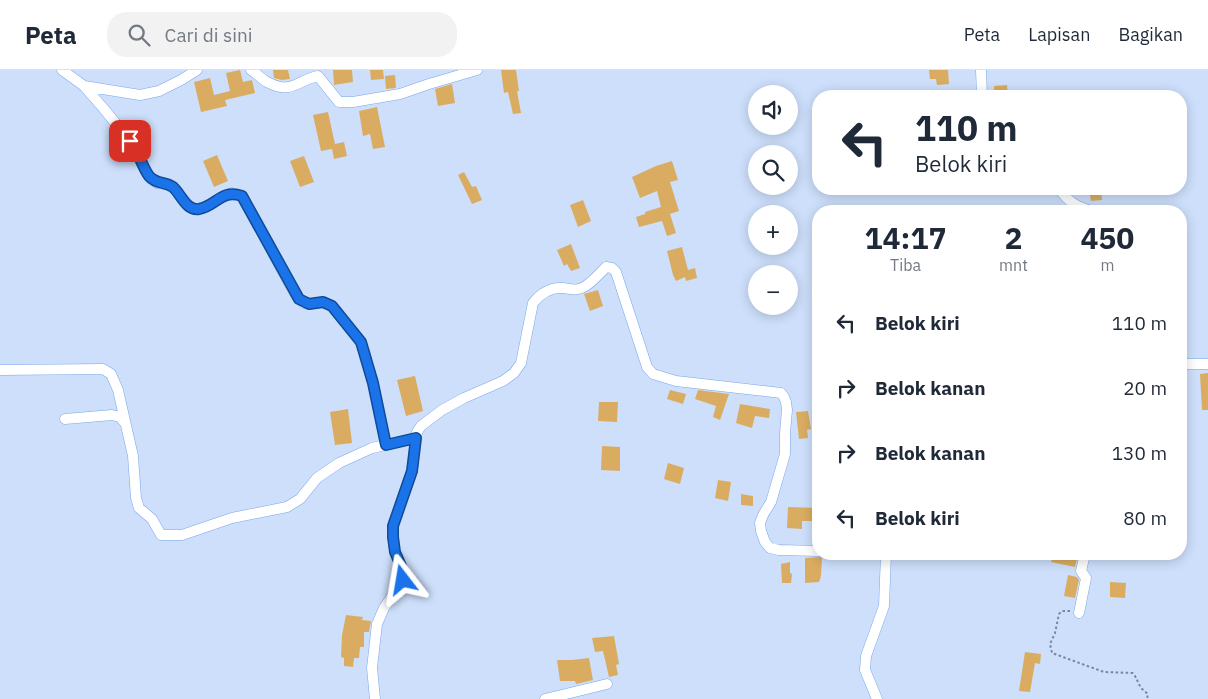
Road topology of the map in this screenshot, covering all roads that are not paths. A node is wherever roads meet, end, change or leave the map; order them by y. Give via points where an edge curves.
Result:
1 (62, 70) edge
2 (197, 70) edge
3 (251, 70) edge
4 (477, 70) edge
5 (981, 70) edge
6 (84, 86) junction
7 (982, 90) edge
8 (1063, 195) edge
9 (1075, 205) edge
10 (1187, 364) edge
11 (1208, 364) edge
12 (0, 370) edge
13 (65, 420) dead end
14 (125, 423) junction
15 (416, 438) junction
16 (386, 445) junction
17 (812, 551) edge
18 (886, 560) edge
19 (1083, 560) edge
20 (1079, 613) road end
21 (607, 684) dead end
22 (552, 698) edge
23 (376, 699) edge
24 (877, 699) edge

1 - 6 street
2 - 6 street via 159,91 140,95
3 - 4 street via 280,88 294,87 318,76 339,102 400,94
5 - 7 street
6 - 16 street via 130,141 150,178 173,188 191,208 205,207 232,193 242,196 299,299 309,304 323,302 332,306 361,342
8 - 9 street
10 - 11 street
12 - 14 street via 103,370 111,374 118,390
13 - 14 street via 112,415
14 - 16 street via 133,456 139,508 161,535 182,535 232,518 287,507 300,499 317,478 339,463
15 - 16 street
15 - 17 street via 421,426 442,410 514,373 521,363 532,303 538,296 549,290 582,288 606,268 612,268 619,280 647,367 653,374 676,381 781,393 784,396 787,410 785,454 771,502 760,523 761,531 770,548
15 - 23 street via 412,471 393,526 395,552 404,573 403,580 377,624 372,668
18 - 24 street via 884,606 866,656 865,670
19 - 20 street via 1081,571 1086,578
21 - 22 street

